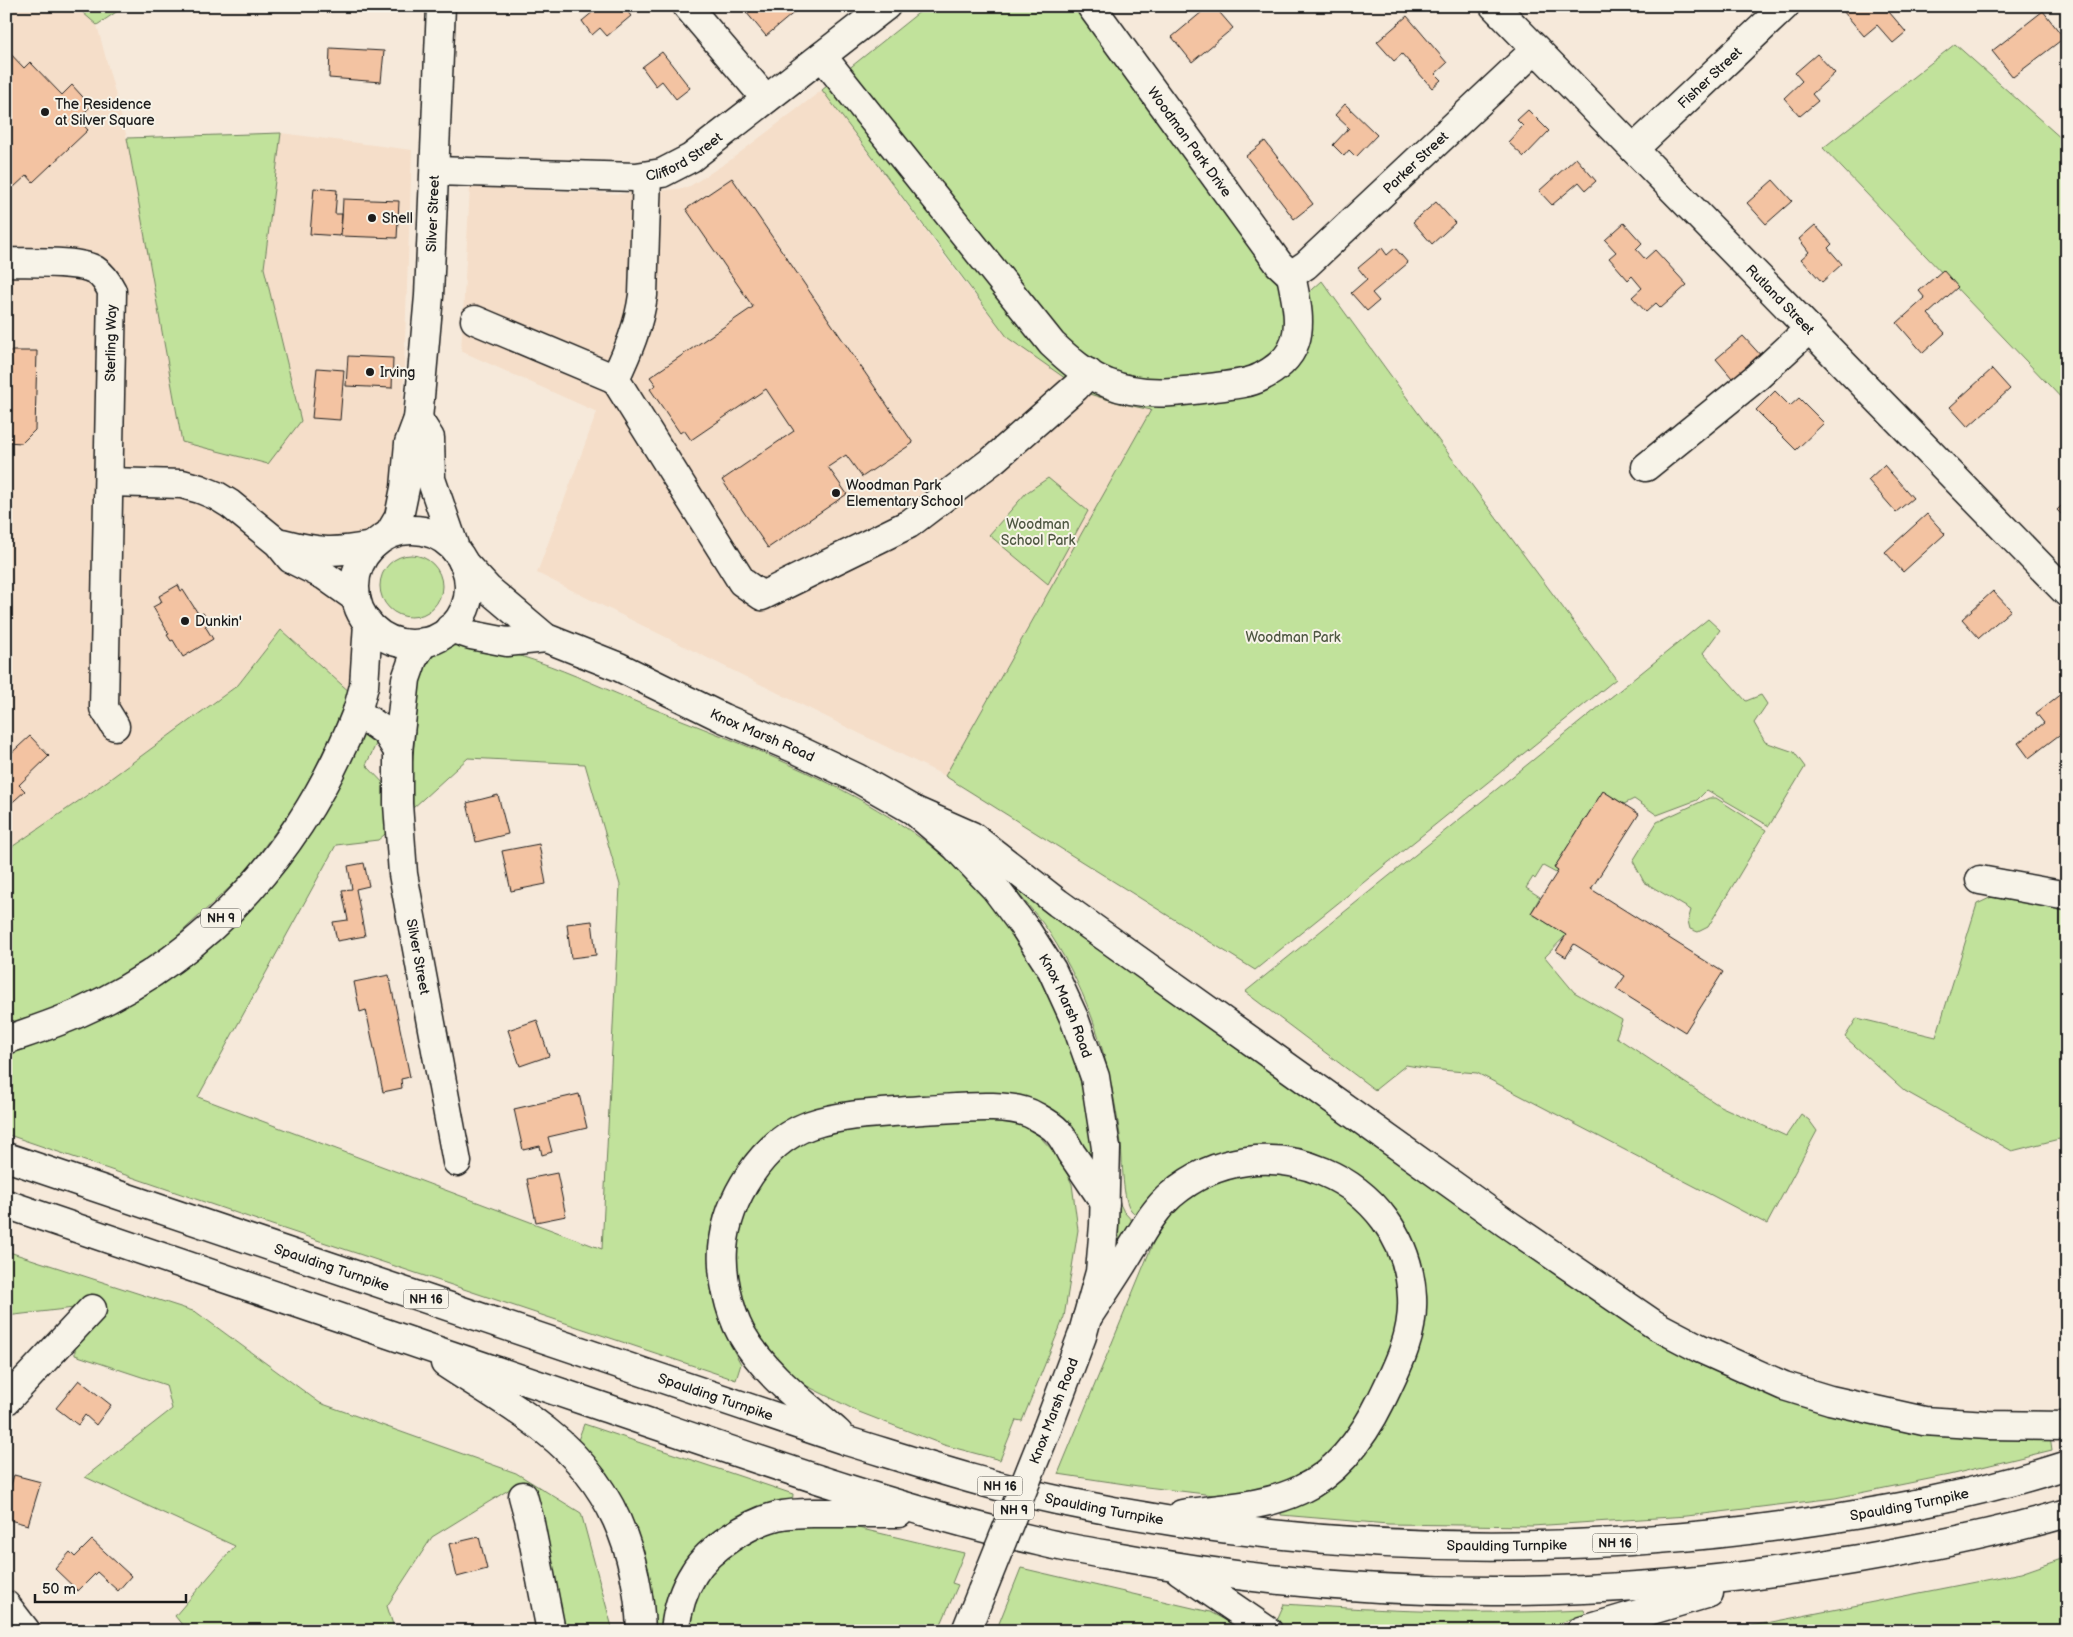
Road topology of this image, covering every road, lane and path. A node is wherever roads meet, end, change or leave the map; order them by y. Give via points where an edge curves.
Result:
1 (441, 6) edge
2 (687, 6) edge
3 (886, 6) edge
4 (1091, 6) edge
5 (1494, 6) edge
6 (1785, 6) edge
7 (1536, 49) junction
8 (822, 56) junction
9 (766, 99) junction
10 (1634, 149) junction
11 (435, 171) junction
12 (647, 176) junction
13 (6, 262) edge
14 (1291, 274) junction
15 (475, 320) dead end
16 (1809, 329) junction
17 (1089, 373) junction
18 (615, 379) junction
19 (418, 419) junction
20 (1646, 467) dead end
21 (109, 482) junction
22 (381, 540) junction
23 (278, 542) junction
24 (460, 556) junction
25 (2067, 593) edge
26 (356, 598) junction
27 (368, 623) junction
28 (450, 628) junction
29 (546, 638) junction
30 (424, 642) junction
31 (357, 712) junction
32 (115, 726) dead end
33 (398, 751) junction
34 (913, 810) junction
35 (1980, 880) dead end
36 (2067, 896) edge
37 (6, 1040) edge
38 (6, 1157) edge
39 (457, 1162) dead end
40 (1105, 1203) junction
41 (6, 1204) edge
42 (92, 1309) dead end
43 (1087, 1318) junction
44 (415, 1343) junction
45 (6, 1401) edge
46 (2067, 1426) edge
47 (847, 1441) junction
48 (2067, 1465) edge
49 (523, 1496) dead end
50 (2067, 1513) edge
51 (927, 1514) junction
52 (1156, 1518) junction
53 (1174, 1567) junction
54 (1778, 1573) junction
55 (6, 1605) edge
56 (26, 1631) edge
57 (551, 1631) edge
58 (641, 1631) edge
59 (675, 1631) edge
60 (966, 1631) edge
61 (1268, 1631) edge
62 (1581, 1631) edge

1 - 11 main road, Silver Street
2 - 9 main road
3 - 8 main road, Clifford Street
4 - 14 main road, Woodman Park Drive via 1279,264
5 - 7 main road, Rutland Street
6 - 10 main road, Fisher Street
7 - 10 main road, Rutland Street
7 - 14 main road, Parker Street via 1306,265
8 - 9 main road, Clifford Street
8 - 17 main road via 1052,344
9 - 12 main road, Clifford Street via 690,158 662,173
10 - 16 main road, Rutland Street
11 - 12 main road, Clifford Street
11 - 19 main road, Silver Street via 429,296
12 - 18 main road via 641,315
13 - 21 main road, Sterling Way via 84,265 96,270 112,291
14 - 17 main road via 1298,328 1295,344 1286,358 1260,378 1167,393 1106,383
15 - 18 main road
16 - 20 main road via 1757,377
16 - 25 main road, Rutland Street
17 - 18 main road via 993,460 909,524 762,596 742,582
19 - 22 main road, Silver Street via 409,443 399,517
19 - 24 main road, NH 9 via 430,438 430,479
21 - 23 main road via 182,484 200,488 230,504
21 - 32 main road, Sterling Way via 104,708
22 - 23 main road via 335,552 312,551
22 - 24 main road, NH 9 via 407,530 425,531 442,539
22 - 26 main road via 363,556 357,570
23 - 26 main road via 291,559 325,576
24 - 28 main road, NH 9 via 468,590 459,617
24 - 29 main road, Knox Marsh Road / NH 9 via 488,589
26 - 27 main road
27 - 30 main road via 388,638
27 - 31 main road, NH 9 via 364,686
28 - 29 main road, Knox Marsh Road / NH 9 via 507,642
28 - 30 main road, NH 9
29 - 34 main road, Knox Marsh Road / NH 9 via 619,667 796,749
30 - 33 main road, Silver Street via 406,679
31 - 33 main road via 386,732
31 - 37 main road, NH 9 via 327,781 298,829 264,874 212,927 153,973 118,994 74,1015
33 - 39 main road, Silver Street via 403,874
34 - 40 main road, Knox Marsh Road / NH 9 via 956,847 995,888 1052,970 1074,1018 1095,1077 1106,1148
34 - 46 main road via 972,836 1058,903 1655,1325 1784,1386 1830,1400 1924,1421
35 - 36 main road
38 - 47 main road, Spaulding Turnpike / NH 16
40 - 43 main road, Knox Marsh Road / NH 9 via 1100,1272
40 - 47 main road via 1056,1130 1033,1114 1001,1107 842,1117 809,1125 775,1146 758,1162 728,1220 723,1249 725,1285 740,1332 756,1356 769,1372
41 - 44 main road
42 - 45 main road
43 - 52 main road via 1144,1226 1171,1195 1206,1173 1245,1161 1286,1160 1343,1181 1378,1212 1397,1239 1404,1258 1410,1283 1412,1317 1403,1357 1378,1408 1342,1460 1314,1482 1268,1501
43 - 60 main road, Knox Marsh Road / NH 9, bridge via 1047,1429
44 - 51 main road
44 - 58 main road via 546,1430 576,1459 612,1510 626,1539 636,1579
47 - 52 main road, Spaulding Turnpike / NH 16 via 974,1480 1056,1500
48 - 52 main road, Spaulding Turnpike / NH 16 via 2022,1480 1873,1514 1658,1541 1550,1546 1405,1546 1297,1537
49 - 57 main road
50 - 54 main road via 2010,1530
51 - 53 main road via 1045,1543
51 - 59 main road via 802,1513 777,1516 747,1528 720,1546 694,1572 682,1598
53 - 54 main road via 1310,1584 1483,1592 1592,1590
53 - 61 main road
54 - 62 main road
55 - 56 main road

